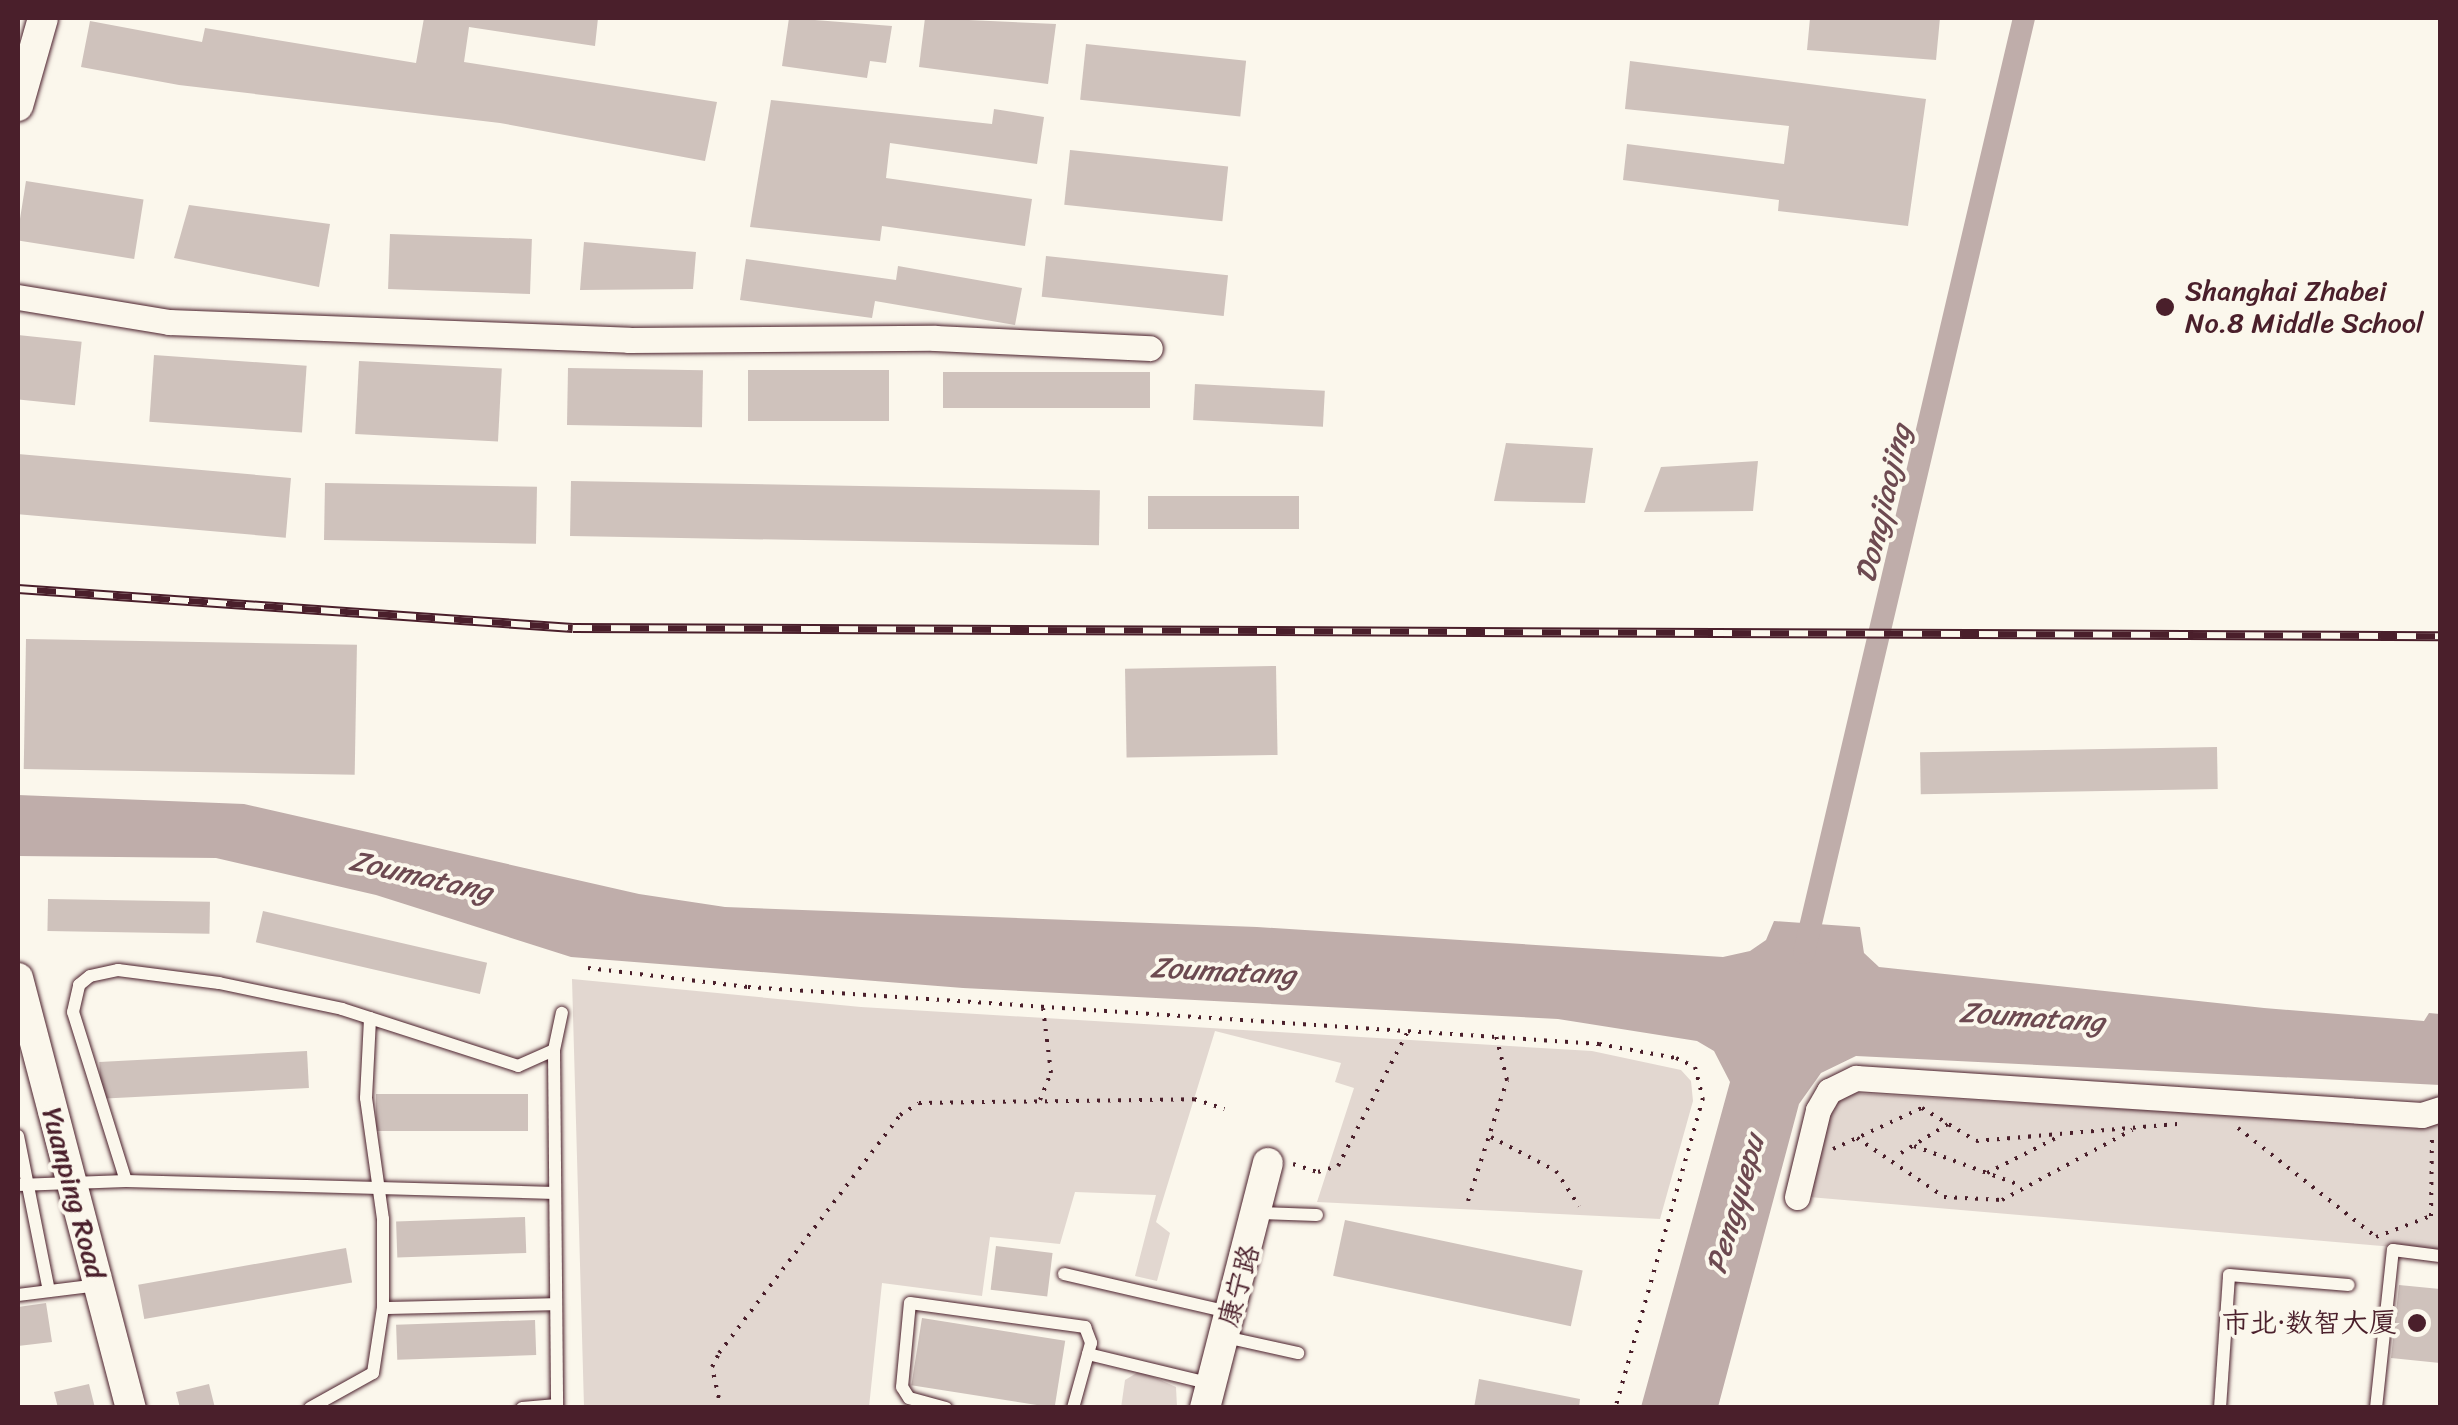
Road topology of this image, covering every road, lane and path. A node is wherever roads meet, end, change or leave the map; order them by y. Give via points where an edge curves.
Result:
1 (43, 18) edge
2 (18, 106) edge
3 (18, 297) edge
4 (1150, 348) dead end
5 (588, 968) dead end
6 (18, 978) edge
7 (1043, 1008) junction
8 (562, 1013) dead end
9 (370, 1018) junction
10 (1408, 1030) junction
11 (1496, 1036) junction
12 (554, 1050) junction
13 (1970, 1086) junction
14 (1039, 1102) junction
15 (2238, 1103) junction
16 (1922, 1108) junction
17 (1224, 1109) dead end
18 (2438, 1120) edge
19 (2190, 1122) dead end
20 (1948, 1124) junction
21 (2136, 1128) junction
22 (2064, 1134) junction
23 (18, 1136) edge
24 (1492, 1137) junction
25 (1857, 1138) junction
26 (1914, 1146) junction
27 (1901, 1154) dead end
28 (1806, 1162) junction
29 (1268, 1163) joint
30 (1986, 1173) junction
31 (71, 1181) junction
32 (126, 1181) junction
33 (22, 1185) edge
34 (2024, 1187) junction
35 (380, 1188) junction
36 (555, 1193) junction
37 (1797, 1198) dead end
38 (1468, 1201) dead end
39 (1579, 1206) dead end
40 (1260, 1214) junction
41 (1316, 1215) dead end
42 (2440, 1256) edge
43 (1064, 1274) dead end
44 (98, 1285) junction
45 (2349, 1285) dead end
46 (49, 1292) junction
47 (18, 1295) edge
48 (556, 1304) junction
49 (383, 1308) junction
50 (1228, 1325) junction
51 (1298, 1353) dead end
52 (1088, 1354) junction
53 (1209, 1396) edge
54 (332, 1398) junction
55 (557, 1406) edge
56 (131, 1408) edge
57 (310, 1408) edge
58 (346, 1408) edge
59 (522, 1408) edge
60 (721, 1408) edge
61 (946, 1408) edge
62 (1073, 1408) edge
63 (1615, 1408) edge
64 (2220, 1408) edge
65 (2376, 1408) edge

1 - 2 street
3 - 4 street via 169,322 629,340 935,338
5 - 7 path via 748,988
6 - 31 street, Yuanping Road
7 - 10 path
7 - 14 path via 1051,1074
8 - 12 lane
9 - 12 lane via 518,1066
9 - 32 lane via 218,982 118,970 90,976 79,986 73,1012
9 - 35 lane via 366,1098
10 - 11 path
10 - 29 path via 1338,1166 1318,1172
11 - 24 path via 1507,1080
11 - 63 path via 1647,1050 1695,1067 1704,1081
12 - 36 lane
13 - 15 street
13 - 16 path
13 - 28 street via 1843,1082 1818,1110
14 - 17 path via 1194,1099
14 - 60 path via 919,1103 900,1114 718,1353 712,1368
15 - 18 street
15 - 18 path via 2226,1118 2376,1237 2431,1216 2428,1147
16 - 20 path
16 - 25 path
19 - 21 path
20 - 22 path via 1976,1141
20 - 26 path
21 - 22 path
21 - 34 path
22 - 30 path
23 - 33 lane
24 - 38 path
24 - 39 path via 1556,1171
25 - 28 path
25 - 34 path via 1944,1197 2002,1200
26 - 27 path
26 - 30 path
28 - 37 street
29 - 40 street, 康宁路
30 - 34 path
31 - 32 lane
31 - 33 lane
31 - 44 street, Yuanping Road
32 - 35 lane
33 - 46 lane
35 - 36 lane
35 - 49 lane
36 - 48 lane
40 - 41 lane
40 - 50 street, 康宁路
42 - 65 lane via 2393,1250
43 - 50 lane
44 - 46 lane
44 - 56 street, Yuanping Road
45 - 64 lane via 2229,1275
46 - 47 lane
48 - 49 lane
48 - 55 lane
49 - 54 lane via 372,1374
50 - 51 lane
50 - 53 street, 康宁路
52 - 53 lane
52 - 61 lane via 1089,1335 1076,1323 910,1303 902,1387 909,1398
52 - 62 lane
54 - 57 lane
54 - 58 lane
55 - 59 lane

